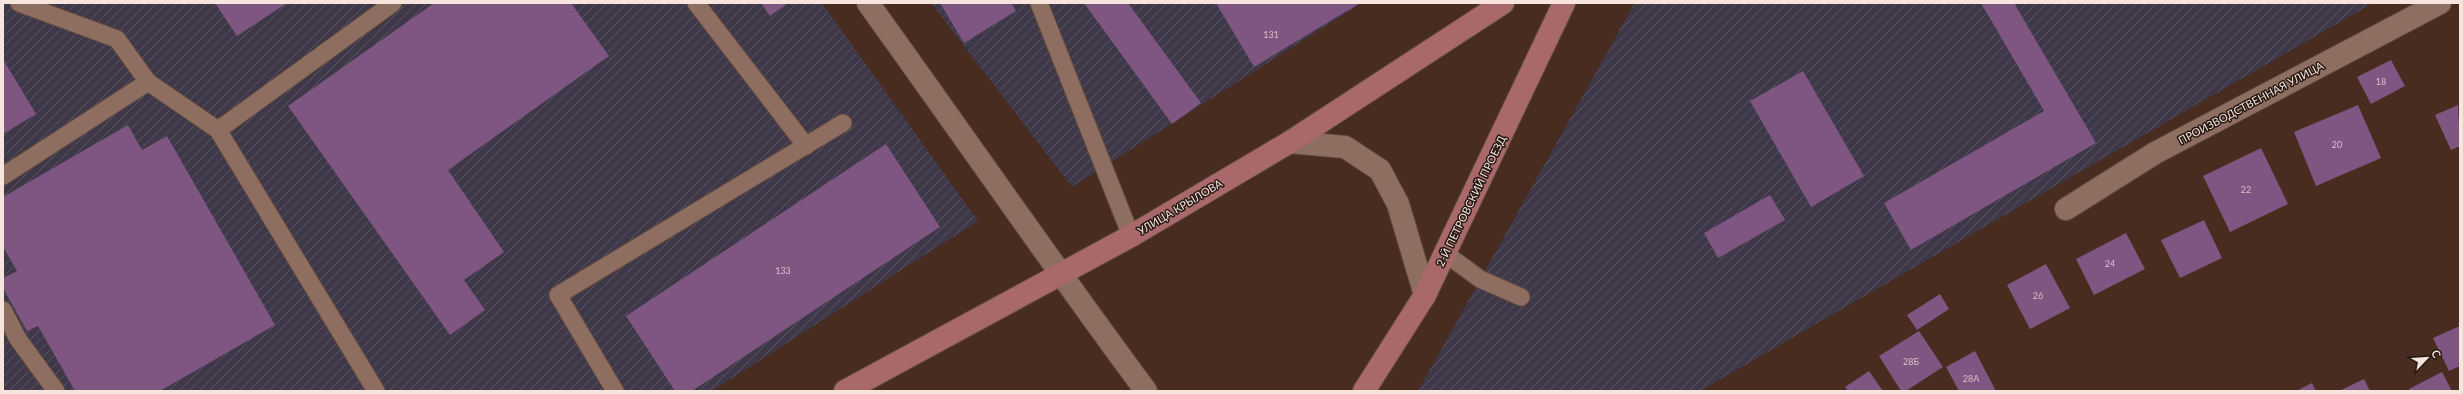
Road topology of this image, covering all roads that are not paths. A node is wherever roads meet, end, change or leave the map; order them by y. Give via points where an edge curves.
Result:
1 (19, 3) edge
2 (393, 3) edge
3 (696, 3) edge
4 (868, 3) edge
5 (1039, 3) edge
6 (1503, 3) edge
7 (1564, 3) edge
8 (2440, 3) edge
9 (148, 82) junction
10 (843, 123) dead end
11 (218, 130) junction
12 (1290, 142) junction
13 (806, 146) junction
14 (3, 176) edge
15 (2066, 209) dead end
16 (1131, 236) junction
17 (1446, 254) junction
18 (1059, 274) junction
19 (1425, 295) junction
20 (1521, 297) dead end
21 (3, 310) edge
22 (56, 391) edge
23 (376, 391) edge
24 (615, 391) edge
25 (845, 391) edge
26 (1146, 391) edge
27 (1364, 391) edge

1 - 9 lane via 117,39
2 - 11 lane
3 - 13 lane
4 - 18 street
5 - 16 lane
6 - 12 street, УЛИЦА КРЫЛОВА
7 - 17 street, 2-Й ПЕТРОВСКИЙ ПРОЕЗД
8 - 15 street, ПРОИЗВОДСТВЕННАЯ УЛИЦА via 2155,153
9 - 11 lane
9 - 14 lane
10 - 13 lane
11 - 23 lane
12 - 16 street, УЛИЦА КРЫЛОВА
12 - 19 street via 1345,147 1380,170 1398,204
13 - 24 lane via 558,295
16 - 18 street, УЛИЦА КРЫЛОВА
17 - 19 street, 2-Й ПЕТРОВСКИЙ ПРОЕЗД
17 - 20 lane via 1480,279
18 - 25 street, УЛИЦА КРЫЛОВА
18 - 26 street
19 - 27 street, 2-Й ПЕТРОВСКИЙ ПРОЕЗД
21 - 22 lane via 18,339

